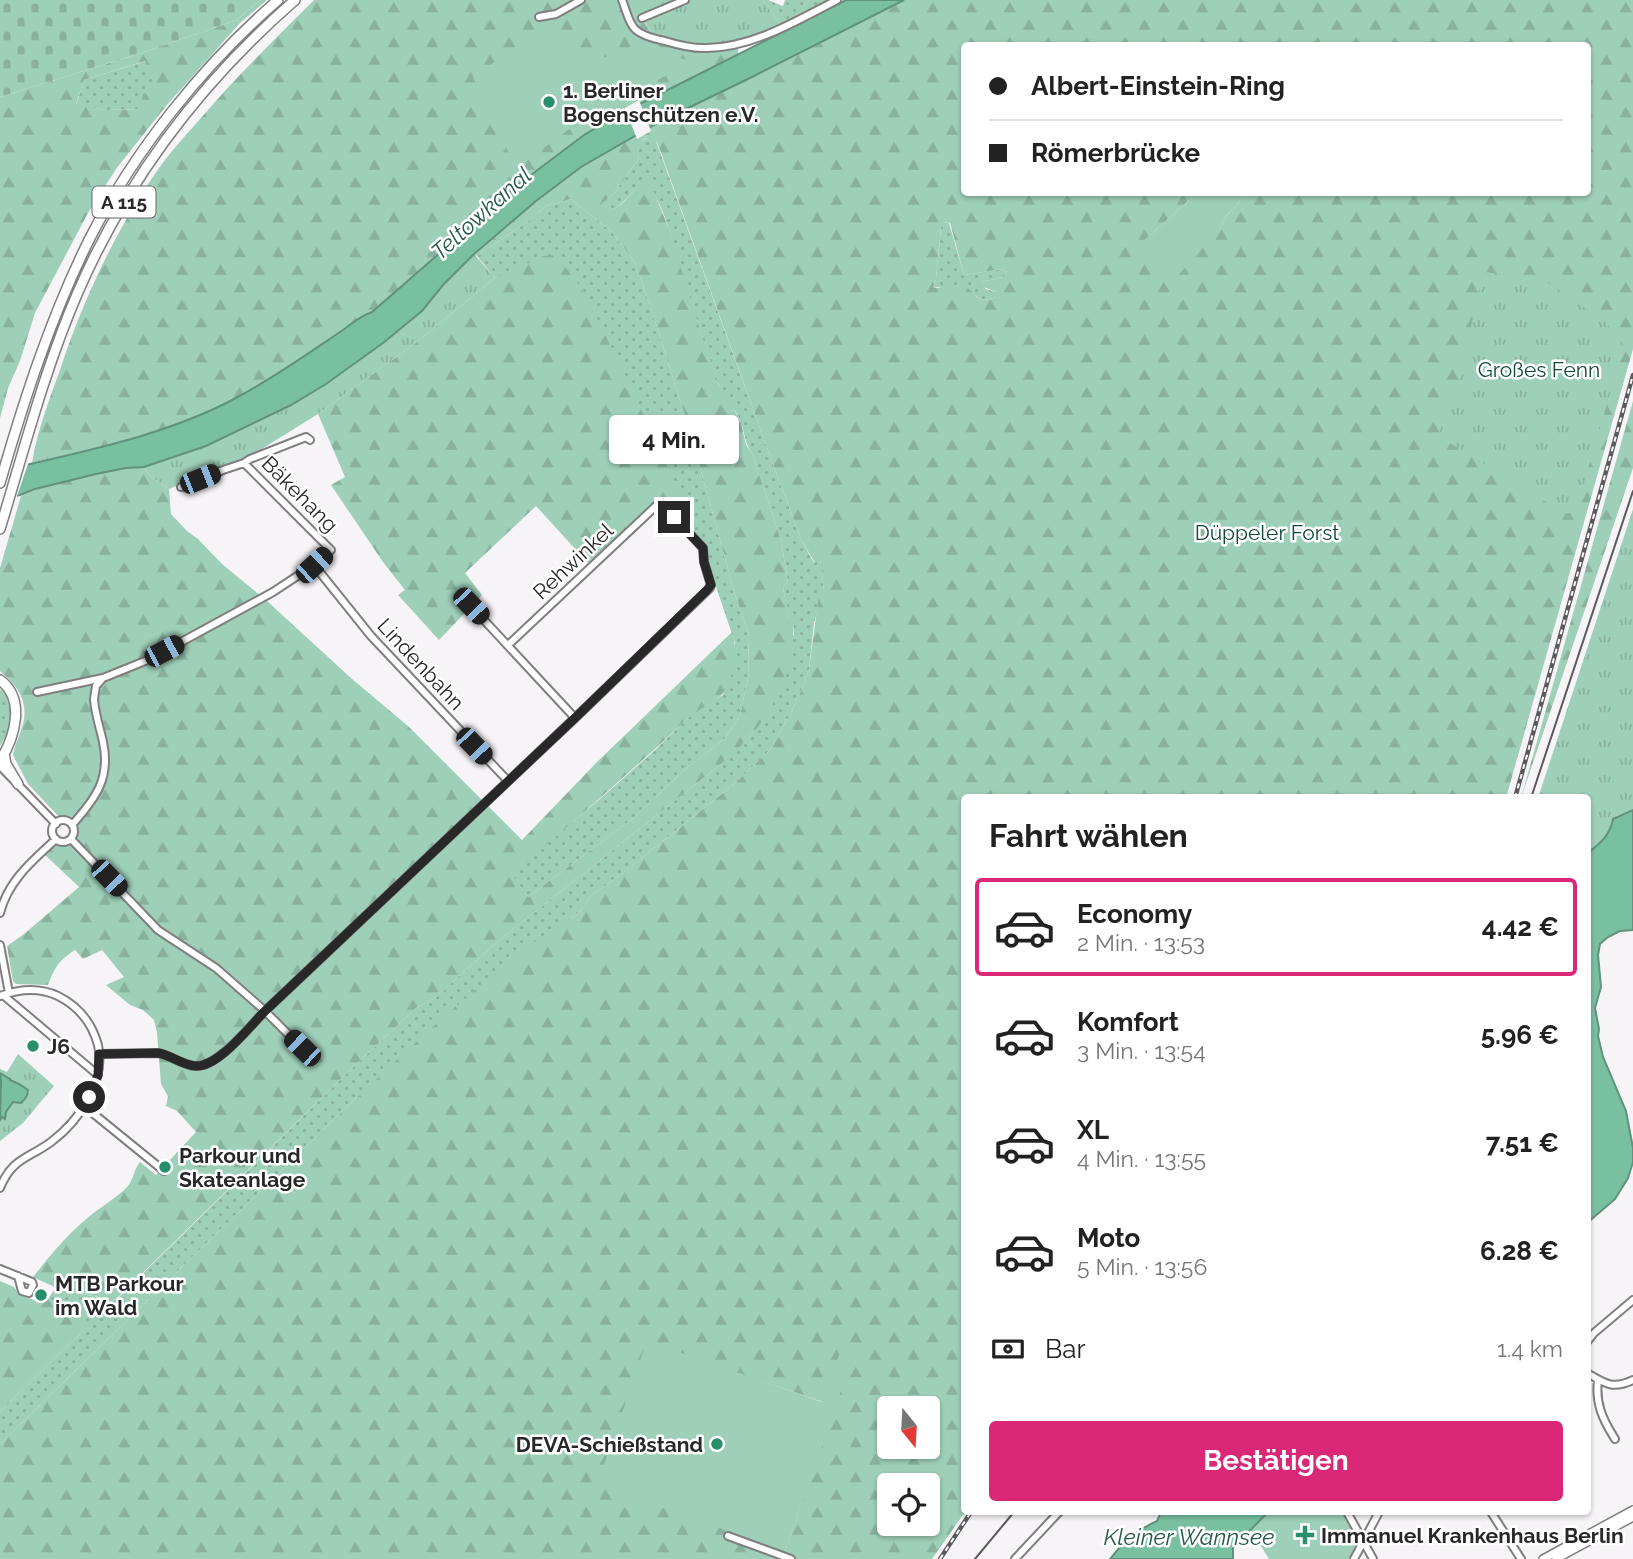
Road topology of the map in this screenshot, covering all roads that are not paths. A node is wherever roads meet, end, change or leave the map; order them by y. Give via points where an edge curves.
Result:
1 (278, 0) edge
2 (295, 0) edge
3 (581, 0) edge
4 (622, 0) edge
5 (685, 0) edge
6 (837, 0) edge
7 (539, 17) dead end
8 (642, 18) dead end
9 (310, 440) dead end
10 (244, 463) junction
11 (0, 484) edge
12 (181, 487) dead end
13 (0, 528) edge
14 (314, 565) junction
15 (471, 606) dead end
16 (508, 645) junction
17 (103, 678) junction
18 (0, 680) edge
19 (0, 685) edge
20 (37, 692) dead end
21 (15, 698) junction
22 (575, 718) junction
23 (1, 755) edge
24 (0, 766) edge
25 (508, 781) junction
26 (18, 784) junction
27 (56, 824) junction
28 (72, 825) junction
29 (56, 839) junction
30 (71, 839) junction
31 (0, 913) edge
32 (0, 945) edge
33 (2, 957) edge
34 (0, 967) edge
35 (4, 995) edge
36 (265, 1011) junction
37 (302, 1048) dead end
38 (99, 1054) junction
39 (98, 1075) junction
40 (84, 1106) junction
41 (163, 1171) dead end
42 (0, 1188) edge
43 (0, 1269) edge
44 (18, 1276) dead end
45 (1633, 1300) edge
46 (1591, 1337) edge
47 (1591, 1376) edge
48 (1598, 1380) junction
49 (1633, 1380) edge
50 (1615, 1439) dead end
51 (1633, 1510) edge
52 (1056, 1515) edge
53 (1349, 1515) edge
54 (1378, 1515) edge
55 (1493, 1515) edge
56 (1633, 1517) edge
57 (728, 1536) dead end
58 (1364, 1542) junction
59 (1566, 1554) edge
60 (791, 1559) edge
61 (1015, 1559) edge
62 (1354, 1559) edge
63 (1373, 1559) edge
64 (1521, 1559) edge
65 (1543, 1559) edge
66 (1556, 1559) edge

1 - 11 highway, A 115 via 186,94 108,206 58,308
2 - 13 highway, A 115 via 236,54 205,90 131,191 74,303
3 - 7 street
4 - 6 street via 638,32 685,47 706,48 753,40
5 - 8 street
9 - 10 street, Bäkehang via 306,437
10 - 12 street, Bäkehang
10 - 14 street, Bäkehang via 331,550
14 - 17 street via 150,659
14 - 25 street, Lindenbahn via 370,636
15 - 16 street
16 - 22 street
16 - 22 street, Rehwinkel via 657,505 663,505 703,548 711,585
17 - 20 street
17 - 28 street via 94,699 104,771 94,799
18 - 21 highway
19 - 21 highway
21 - 23 highway via 16,718
22 - 25 street
23 - 26 highway
24 - 26 street
25 - 36 street
26 - 27 street
27 - 28 street via 66,821
27 - 29 street
28 - 30 street
29 - 30 street
29 - 31 street via 15,879
30 - 36 street via 158,930 216,968
32 - 33 street
33 - 34 street
33 - 35 street
35 - 38 street via 42,991 72,1004 91,1027
35 - 39 street
36 - 37 street
36 - 38 street via 206,1065 192,1066 158,1053
38 - 39 street
39 - 40 street
40 - 41 street
40 - 42 street via 52,1142 13,1166
43 - 44 street
45 - 46 street
47 - 48 street
48 - 49 street via 1617,1385
48 - 50 street via 1597,1404
51 - 59 main road
52 - 61 street
53 - 58 street
54 - 58 street
55 - 64 street
56 - 59 main road
57 - 60 street
58 - 62 street
58 - 63 street
59 - 65 main road
59 - 66 main road

